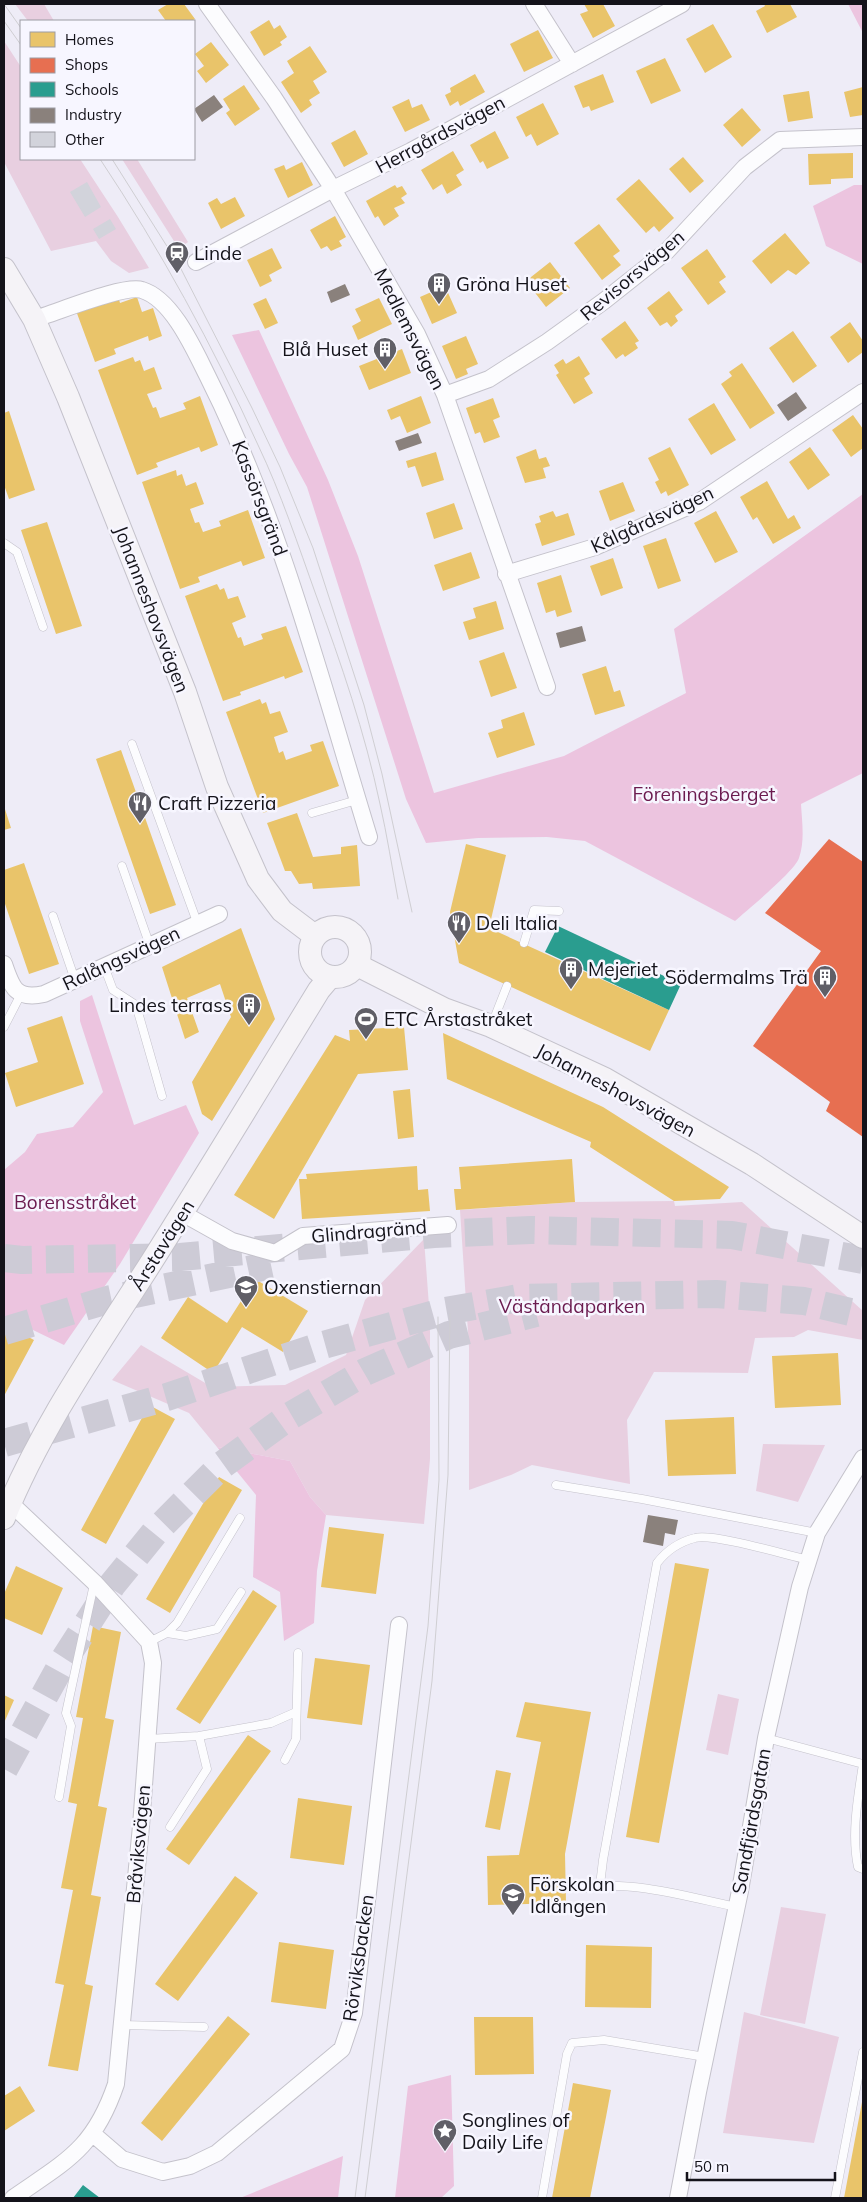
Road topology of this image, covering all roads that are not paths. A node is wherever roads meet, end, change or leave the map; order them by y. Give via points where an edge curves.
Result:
1 (208, 4) edge
2 (534, 4) edge
3 (682, 4) edge
4 (572, 64) junction
5 (863, 137) edge
6 (333, 188) junction
7 (196, 262) dead end
8 (4, 269) edge
9 (34, 319) junction
10 (863, 392) edge
11 (444, 396) junction
12 (4, 544) edge
13 (506, 574) junction
14 (43, 627) dead end
15 (547, 687) dead end
16 (132, 744) dead end
17 (358, 800) junction
18 (312, 813) dead end
19 (369, 837) dead end
20 (122, 866) dead end
21 (559, 911) dead end
22 (218, 914) dead end
23 (53, 916) dead end
24 (197, 922) junction
25 (315, 936) junction
26 (524, 943) dead end
27 (150, 946) junction
28 (358, 963) junction
29 (4, 964) edge
30 (104, 966) junction
31 (330, 977) junction
32 (75, 980) junction
33 (507, 986) dead end
34 (21, 994) junction
35 (491, 1026) junction
36 (4, 1027) edge
37 (162, 1096) dead end
38 (182, 1213) junction
39 (448, 1225) dead end
40 (863, 1237) edge
41 (863, 1458) edge
42 (556, 1485) dead end
43 (6, 1506) edge
44 (240, 1518) dead end
45 (817, 1533) junction
46 (809, 1560) junction
47 (94, 1582) junction
48 (241, 1592) dead end
49 (399, 1626) dead end
50 (167, 1632) junction
51 (149, 1642) junction
52 (298, 1653) dead end
53 (296, 1712) junction
54 (199, 1736) junction
55 (766, 1738) junction
56 (148, 1739) junction
57 (285, 1760) dead end
58 (863, 1764) edge
59 (59, 1797) dead end
60 (170, 1827) dead end
61 (863, 1869) edge
62 (600, 1885) junction
63 (585, 1888) dead end
64 (736, 1907) junction
65 (122, 2025) junction
66 (204, 2027) dead end
67 (863, 2052) edge
68 (705, 2057) junction
69 (93, 2134) junction
70 (13, 2198) edge
71 (542, 2198) edge
72 (678, 2198) edge
73 (835, 2198) edge

1 - 6 street, Medlemsvägen
2 - 4 street
3 - 4 street, Herrgårdsvägen
4 - 6 street, Herrgårdsvägen via 411,151
5 - 11 street, Revisorsvägen via 780,140 745,167 667,251 604,301 489,379
6 - 7 street, Herrgårdsvägen
6 - 11 street, Medlemsvägen via 417,334
8 - 9 main road, Johanneshovsvägen
9 - 17 street, Kassörsgränd via 124,290 141,289 154,295 178,322 232,424 274,528
9 - 25 main road, Johanneshovsvägen via 181,683 218,787 258,879 282,911
10 - 13 street, Kålgårdsvägen via 699,502 595,547
11 - 13 street, Medlemsvägen
12 - 14 lane via 17,552
13 - 15 street, Medlemsvägen
16 - 24 lane
17 - 18 lane
17 - 19 street, Kassörsgränd
20 - 27 lane
21 - 26 lane via 534,910
22 - 24 street, Ralångsvägen
23 - 32 lane
24 - 27 street, Ralångsvägen
25 - 28 main road via 333,926 350,930 360,944
25 - 31 main road via 310,946 311,960 318,971
27 - 30 street, Ralångsvägen
28 - 31 main road via 344,976
28 - 35 main road, Johanneshovsvägen via 444,1010
29 - 34 street via 14,989
30 - 32 street, Ralångsvägen
30 - 37 lane via 113,990 136,1005
31 - 38 main road, Årstavägen
32 - 34 street, Ralångsvägen via 44,994
33 - 35 lane
34 - 36 lane
35 - 40 main road, Johanneshovsvägen via 605,1079 752,1164
38 - 39 street, Glindragränd via 232,1241 275,1253 303,1236
38 - 43 main road, Årstavägen via 57,1410
41 - 45 street, Sandfjärdsgatan
42 - 45 lane
43 - 47 street
44 - 50 lane via 176,1623
45 - 46 street, Sandfjärdsgatan
46 - 55 street, Sandfjärdsgatan
46 - 62 lane via 697,1537 677,1544 657,1563
47 - 51 street
47 - 59 lane via 66,1713 72,1726
48 - 50 lane via 217,1629 186,1636
49 - 69 street, Rörviksbacken via 354,2013 342,2049 217,2153 190,2166 163,2172 130,2162
50 - 51 lane
51 - 56 street, Bråviksvägen via 153,1663
52 - 53 lane
53 - 54 lane via 271,1723
53 - 57 lane via 296,1738
54 - 56 lane
54 - 60 lane via 207,1769
55 - 58 lane
55 - 64 street, Sandfjärdsgatan
56 - 65 street, Bråviksvägen
58 - 61 lane via 854,1852 858,1867
62 - 63 lane
62 - 64 lane via 671,1893
64 - 68 street, Sandfjärdsgatan
65 - 66 lane
65 - 69 street, Bråviksvägen via 116,2084
67 - 73 lane
68 - 71 lane via 604,2040 572,2043 567,2054
68 - 72 street, Sandfjärdsgatan
69 - 70 street, Bråviksvägen via 73,2156

